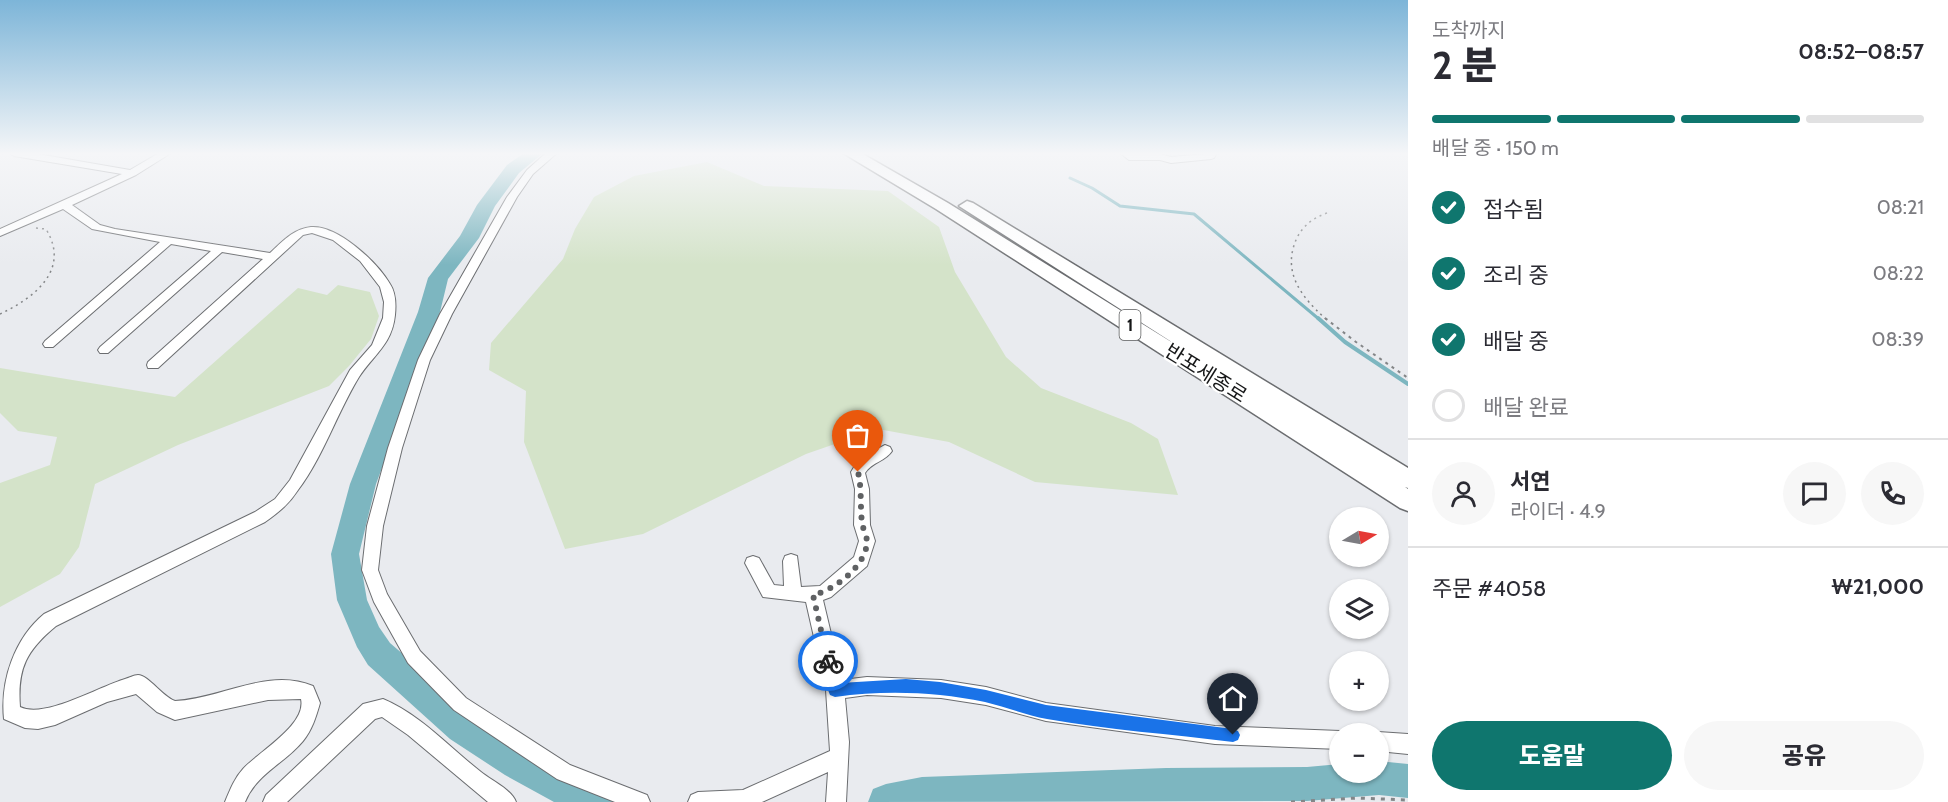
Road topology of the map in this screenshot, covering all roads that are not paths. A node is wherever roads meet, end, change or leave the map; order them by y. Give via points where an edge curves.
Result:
1 (95, 190) edge
2 (517, 190) edge
3 (915, 190) edge
4 (940, 190) edge
5 (64, 205) junction
6 (0, 233) edge
7 (168, 242) junction
8 (218, 250) junction
9 (270, 257) junction
10 (49, 344) dead end
11 (104, 350) dead end
12 (153, 365) dead end
13 (885, 451) dead end
14 (1370, 466) junction
15 (1408, 478) edge
16 (1408, 502) edge
17 (791, 561) dead end
18 (753, 563) dead end
19 (793, 592) junction
20 (813, 595) junction
21 (835, 690) junction
22 (1329, 740) edge
23 (1389, 742) edge
24 (1408, 744) edge
25 (839, 767) junction
26 (235, 802) edge
27 (273, 802) edge
28 (506, 802) edge
29 (640, 802) edge
30 (698, 802) edge
31 (836, 802) edge

1 - 5 street
2 - 29 street via 424,360 394,448 375,526 370,570 380,597 414,657 460,704 564,772
3 - 14 highway, 반포세종로 / 1
4 - 14 highway, 반포세종로 / 1 via 1024,240
5 - 6 street
5 - 7 street via 96,227
7 - 8 street
7 - 10 street
8 - 9 street
8 - 11 street
9 - 12 street
9 - 26 street via 306,231 338,238 386,286 390,302 389,318 378,347 355,373 295,484 280,503 260,517 50,620 35,631 22,649 9,681 11,712 38,720 139,684 156,701 174,711 260,692 298,688 307,692 311,703 303,726 251,772 241,784
13 - 20 street via 864,463 858,472 867,542 861,561 825,592
14 - 15 highway
14 - 16 highway
17 - 19 street
18 - 19 street via 769,592
19 - 20 street
20 - 21 street
21 - 22 street via 867,686 940,688 1046,712 1215,735
21 - 25 street
23 - 24 street
25 - 30 street via 744,800
25 - 31 street
27 - 28 street via 370,711 383,708

